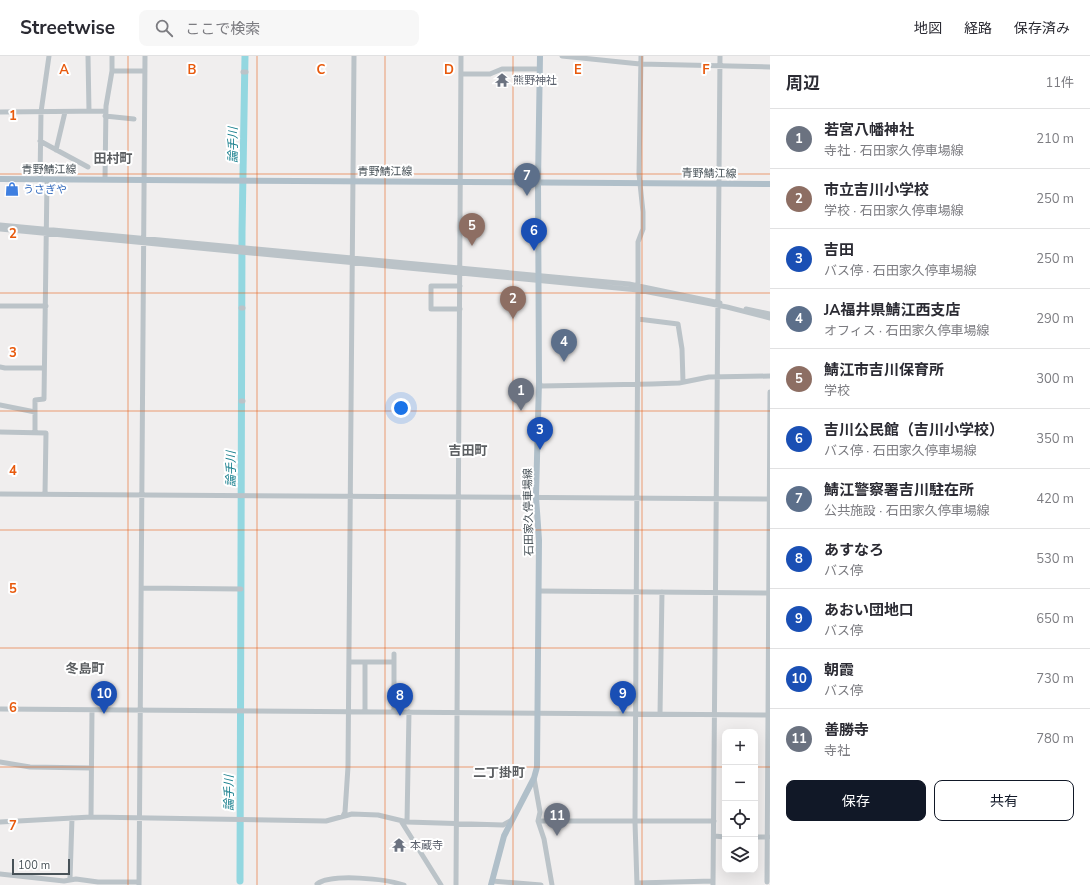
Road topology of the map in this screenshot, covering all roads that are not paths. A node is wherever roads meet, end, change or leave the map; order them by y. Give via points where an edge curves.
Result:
1 (49, 56) edge
2 (88, 56) edge
3 (112, 56) edge
4 (145, 56) edge
5 (354, 56) edge
6 (461, 56) edge
7 (540, 56) edge
8 (562, 56) edge
9 (640, 56) edge
10 (720, 56) edge
11 (589, 57) edge
12 (640, 64) junction
13 (720, 66) junction
14 (770, 66) edge
15 (540, 69) junction
16 (112, 71) junction
17 (144, 71) junction
18 (461, 74) junction
19 (89, 111) junction
20 (0, 112) edge
21 (40, 112) junction
22 (65, 112) junction
23 (106, 114) junction
24 (134, 119) dead end
25 (40, 141) junction
26 (56, 150) junction
27 (88, 167) dead end
28 (0, 179) edge
29 (105, 179) junction
30 (40, 180) junction
31 (47, 180) junction
32 (144, 180) junction
33 (353, 181) junction
34 (460, 182) junction
35 (538, 182) junction
36 (640, 183) junction
37 (720, 184) junction
38 (770, 184) edge
39 (0, 225) edge
40 (0, 229) edge
41 (47, 231) junction
42 (144, 241) junction
43 (352, 260) junction
44 (460, 270) junction
45 (538, 278) junction
46 (460, 286) junction
47 (638, 287) junction
48 (718, 305) junction
49 (0, 306) edge
50 (46, 306) junction
51 (460, 310) junction
52 (770, 314) edge
53 (770, 318) edge
54 (638, 319) junction
55 (0, 367) edge
56 (44, 368) junction
57 (718, 376) junction
58 (770, 376) edge
59 (539, 382) junction
60 (684, 382) junction
61 (636, 384) junction
62 (770, 392) edge
63 (0, 405) edge
64 (35, 412) junction
65 (0, 432) edge
66 (35, 432) junction
67 (0, 494) edge
68 (45, 494) junction
69 (142, 494) junction
70 (350, 496) junction
71 (459, 496) junction
72 (536, 497) junction
73 (637, 498) junction
74 (717, 498) junction
75 (770, 499) edge
76 (142, 588) junction
77 (241, 589) dead end
78 (539, 591) junction
79 (636, 592) junction
80 (662, 592) junction
81 (716, 592) junction
82 (769, 592) edge
83 (394, 654) dead end
84 (349, 662) junction
85 (365, 662) junction
86 (394, 662) junction
87 (0, 709) edge
88 (92, 710) junction
89 (140, 710) junction
90 (456, 711) junction
91 (349, 712) junction
92 (365, 712) junction
93 (394, 712) junction
94 (409, 712) junction
95 (538, 713) junction
96 (636, 714) junction
97 (660, 714) junction
98 (715, 715) junction
99 (769, 715) edge
100 (0, 762) edge
101 (91, 768) junction
102 (534, 778) junction
103 (343, 816) junction
104 (91, 817) junction
105 (72, 818) junction
106 (140, 818) junction
107 (512, 820) junction
108 (401, 821) junction
109 (538, 821) junction
110 (714, 821) junction
111 (0, 822) edge
112 (407, 822) junction
113 (635, 822) junction
114 (457, 823) junction
115 (714, 836) junction
116 (722, 837) edge
117 (768, 837) edge
118 (0, 874) edge
119 (70, 879) junction
120 (36, 882) edge
121 (346, 882) edge
122 (767, 882) dead end
123 (491, 883) edge
124 (713, 883) edge
125 (139, 884) edge
126 (317, 884) dead end
127 (637, 884) edge
128 (404, 885) edge
129 (441, 885) edge
130 (456, 885) edge
131 (541, 885) edge
132 (552, 885) edge

1 - 21 street
2 - 19 street
3 - 16 street
4 - 17 street
5 - 33 street
6 - 18 street
7 - 15 main road, 石田家久停車場線
8 - 11 street
9 - 12 street
10 - 13 street
11 - 12 street
12 - 13 street
12 - 36 street
13 - 14 street
13 - 37 street
15 - 18 street via 502,69 490,74
15 - 35 main road, 石田家久停車場線
16 - 17 street
16 - 23 street
17 - 32 street
18 - 34 street
19 - 22 street
19 - 23 street
20 - 21 street
21 - 22 street
21 - 25 street
22 - 26 street
23 - 24 street
23 - 29 street
25 - 26 street
25 - 30 street
26 - 27 street
28 - 30 main road, 青野鯖江線
29 - 31 main road, 青野鯖江線
29 - 32 main road, 青野鯖江線
30 - 31 main road, 青野鯖江線
31 - 41 street
32 - 33 main road, 青野鯖江線
32 - 42 street
33 - 34 main road, 青野鯖江線
33 - 43 street
34 - 35 main road, 青野鯖江線
34 - 44 street
35 - 36 main road, 青野鯖江線
35 - 45 main road, 石田家久停車場線
36 - 37 main road, 青野鯖江線
36 - 47 street via 643,229 638,242
37 - 38 main road, 青野鯖江線
37 - 48 street
39 - 41 street
40 - 41 street
41 - 42 street
41 - 50 street
42 - 43 street
42 - 69 street
43 - 44 street
43 - 70 street
44 - 45 street
44 - 46 street
45 - 47 street
45 - 59 main road, 石田家久停車場線
46 - 51 street
46 - 51 street via 432,286 431,309
47 - 48 street
47 - 54 street
48 - 52 street
48 - 53 street
48 - 57 street
49 - 50 street
50 - 56 street
51 - 71 street
54 - 60 street via 678,324
54 - 61 street
55 - 56 street
56 - 64 street via 44,399 35,400
57 - 58 street
57 - 60 street
57 - 74 street
59 - 61 street via 541,386
59 - 72 main road, 石田家久停車場線
60 - 61 street
61 - 73 street
62 - 75 street
63 - 64 street
64 - 66 street
65 - 66 street
66 - 68 street via 46,433
67 - 68 street
68 - 69 street
69 - 70 street
69 - 76 street
70 - 71 street
70 - 84 street
71 - 72 street
71 - 90 street
72 - 73 street
72 - 78 main road, 石田家久停車場線 via 540,540
73 - 74 street
73 - 79 street
74 - 75 street
74 - 81 street
75 - 82 street
76 - 77 street
76 - 89 street
78 - 79 street
78 - 95 main road, 石田家久停車場線
79 - 80 street
79 - 96 street
80 - 81 street
80 - 97 street
81 - 82 street
81 - 98 street
82 - 99 street
83 - 86 street
84 - 85 street
84 - 91 street
85 - 86 street
85 - 92 street
86 - 93 street
87 - 88 street
88 - 89 street
88 - 101 street
89 - 91 street
89 - 106 street
90 - 94 street
90 - 95 street
90 - 114 street
91 - 92 street
91 - 103 street via 348,767
92 - 93 street
93 - 94 street
94 - 112 street
95 - 96 street
95 - 102 main road, 石田家久停車場線 via 537,767
96 - 97 street
96 - 113 street
97 - 98 street
98 - 99 street
98 - 110 street
99 - 117 street
100 - 101 street via 30,767
101 - 104 street
102 - 107 main road, 石田家久停車場線
102 - 109 street via 540,812
103 - 106 street via 326,821
103 - 108 street via 378,815
104 - 105 street
104 - 106 street
105 - 111 street
105 - 119 street
106 - 125 street
107 - 114 street via 503,825
107 - 123 main road, 石田家久停車場線 via 504,836
108 - 112 street
108 - 129 street
109 - 113 street
109 - 132 street via 544,839
110 - 113 street
110 - 115 street
112 - 114 street
113 - 127 street
114 - 130 street
115 - 116 street
115 - 124 street
117 - 122 street
118 - 120 street
119 - 120 street
119 - 125 street
121 - 126 street via 324,879
121 - 128 street via 363,878
123 - 131 street
124 - 127 street

